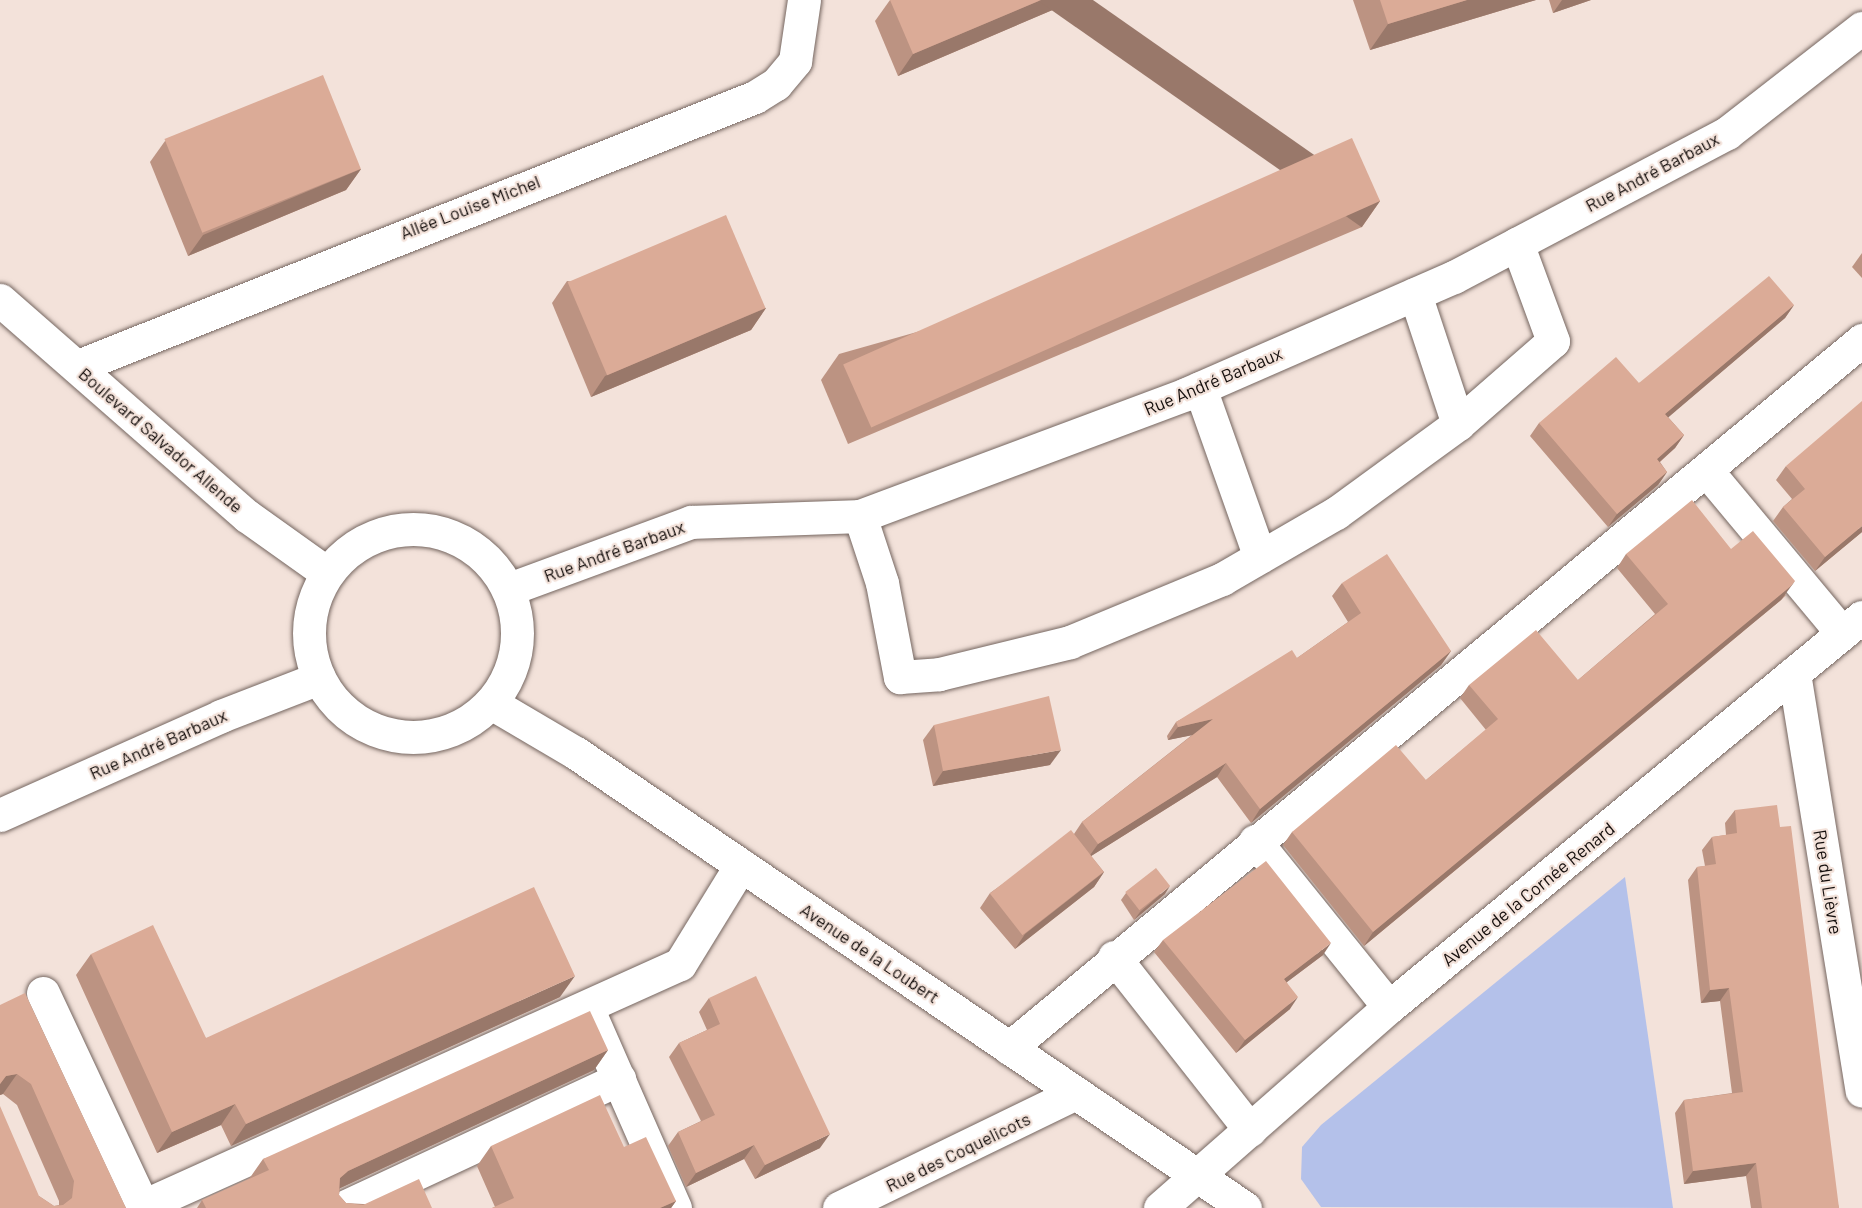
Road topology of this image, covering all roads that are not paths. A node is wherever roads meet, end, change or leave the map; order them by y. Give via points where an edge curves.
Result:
1 (804, 0) edge
2 (1862, 28) edge
3 (1517, 243) junction
4 (1415, 294) junction
5 (0, 300) edge
6 (1862, 340) edge
7 (78, 366) junction
8 (1200, 388) junction
9 (1458, 424) junction
10 (1707, 471) junction
11 (860, 516) junction
12 (1260, 557) junction
13 (327, 573) junction
14 (509, 589) junction
15 (1852, 625) edge
16 (1794, 673) junction
17 (319, 678) junction
18 (491, 703) junction
19 (0, 815) edge
20 (1256, 841) junction
21 (741, 865) junction
22 (1114, 957) junction
23 (43, 993) dead end
24 (586, 1005) junction
25 (1389, 1007) junction
26 (1010, 1048) junction
27 (619, 1080) junction
28 (1862, 1091) edge
29 (1076, 1093) junction
30 (1250, 1130) junction
31 (1199, 1177) junction
32 (342, 1208) edge
33 (675, 1208) edge
34 (840, 1208) edge
35 (1160, 1208) edge
36 (1245, 1208) edge

1 - 7 street, Allée Louise Michel via 795,61 776,84 755,97
2 - 3 street, Rue André Barbaux via 1728,132
3 - 4 street, Rue André Barbaux
3 - 9 street via 1553,340
4 - 8 street, Rue André Barbaux
4 - 9 street
5 - 7 street, Boulevard Salvador Allende
6 - 10 street
7 - 13 street, Boulevard Salvador Allende via 247,516
8 - 11 street, Rue André Barbaux
8 - 12 street
9 - 12 street via 1336,513
10 - 15 street
10 - 20 street
11 - 12 street via 882,583 900,677 939,674 1070,642 1222,579
11 - 14 street, Rue André Barbaux via 691,522
13 - 14 street via 353,547 386,531 423,528 458,538 480,554
13 - 17 street via 312,606 309,643
14 - 18 street via 517,618 517,648 508,677
15 - 16 street, Avenue de la Cornée Renard
16 - 25 street, Avenue de la Cornée Renard
16 - 28 street, Rue du Lièvre
17 - 18 street via 358,721 384,733 442,733
17 - 19 street, Rue André Barbaux via 221,716
18 - 21 street, Avenue de la Loubert
20 - 22 street
20 - 25 street
21 - 24 street via 680,964
21 - 26 street, Avenue de la Loubert
22 - 26 street
22 - 30 street
23 - 24 street via 143,1206
24 - 27 street
25 - 30 street, Avenue de la Cornée Renard
26 - 29 street, Avenue de la Loubert
27 - 32 street
27 - 33 street
29 - 31 street, Avenue de la Loubert
29 - 34 street, Rue des Coquelicots
30 - 31 street, Avenue de la Cornée Renard
31 - 35 street, Avenue de la Cornée Renard
31 - 36 street, Avenue de la Loubert

